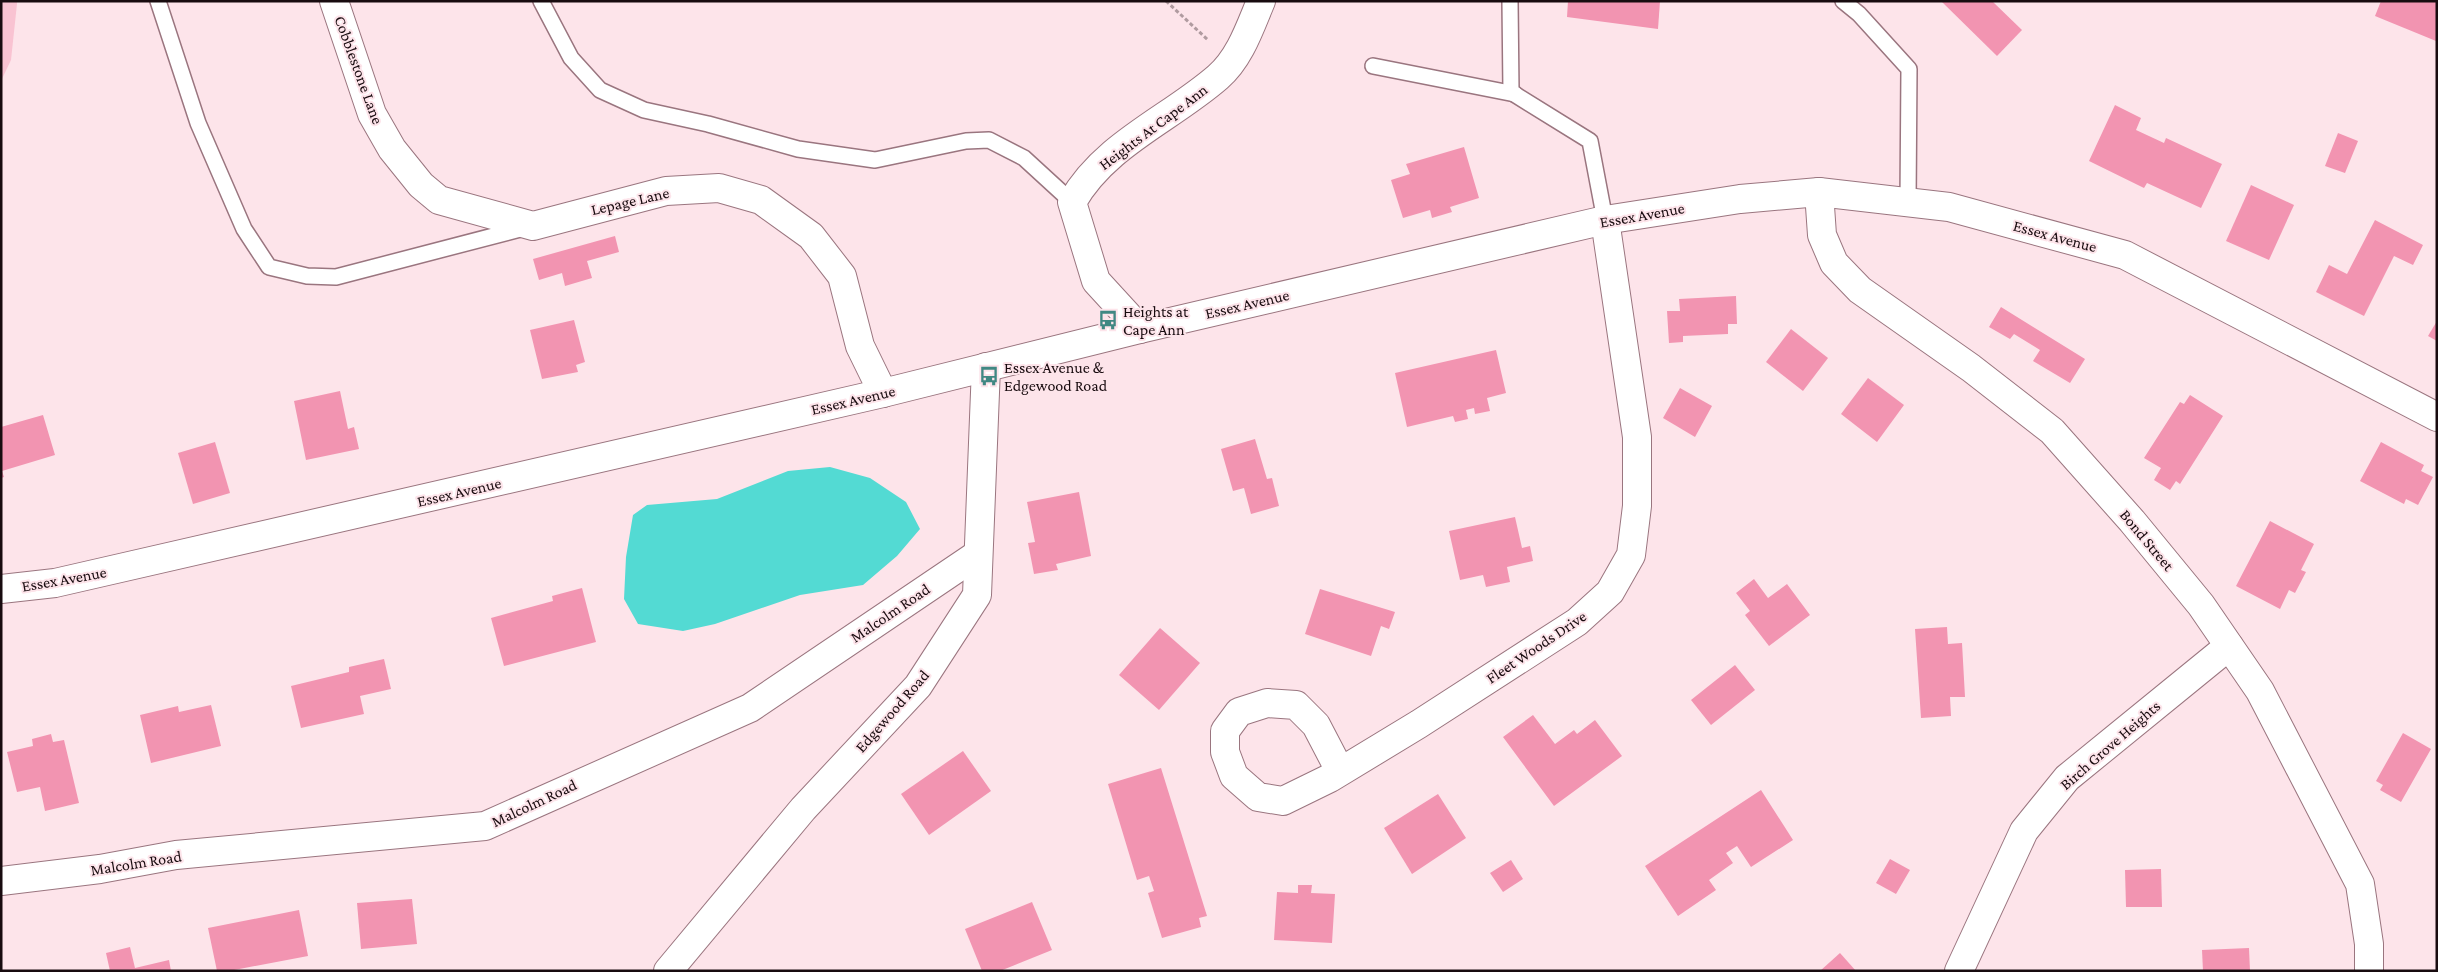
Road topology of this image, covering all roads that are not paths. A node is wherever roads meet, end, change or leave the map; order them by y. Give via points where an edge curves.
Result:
1 (158, 1) edge
2 (334, 1) edge
3 (541, 1) edge
4 (1261, 1) edge
5 (1510, 1) edge
6 (1843, 1) edge
7 (1374, 66) dead end
8 (1515, 94) junction
9 (1819, 192) junction
10 (1072, 202) junction
11 (1908, 202) junction
12 (1605, 220) junction
13 (533, 226) junction
14 (1140, 328) junction
15 (986, 367) junction
16 (883, 393) junction
17 (2437, 416) edge
18 (978, 554) junction
19 (1, 590) edge
20 (2229, 646) junction
21 (1340, 771) dead end
22 (1, 880) edge
23 (668, 971) edge
24 (1959, 971) edge
25 (2369, 971) edge

1 - 13 lane via 198,123 244,229 269,267 307,276 336,277
2 - 13 street, Cobblestone Lane via 372,114 392,149 421,185 439,200
3 - 10 lane via 571,58 600,90 644,110 798,149 875,160 966,141 989,140 1024,158
4 - 10 street, Heights At Cape Ann via 1240,50 1220,76 1112,154 1084,180
5 - 8 lane via 1512,92
6 - 11 lane via 1909,68
7 - 8 lane
8 - 12 lane via 1590,140
9 - 11 street, Essex Avenue
9 - 12 street, Essex Avenue via 1740,199
9 - 20 street, Bond Street via 1822,234 1834,263 1860,290 1971,368 2052,432 2202,605
10 - 14 street via 1096,281
11 - 17 street, Essex Avenue via 1949,206 2126,255
12 - 14 street, Essex Avenue
12 - 21 street, Fleet Woods Drive via 1637,437 1637,506 1631,555 1610,592 1577,622
13 - 16 street, Lepage Lane via 666,191 719,188 761,200 811,236 842,276 860,346
14 - 15 street, Essex Avenue
15 - 16 street, Essex Avenue
15 - 18 street, Edgewood Road
16 - 19 street, Essex Avenue via 55,583
18 - 22 street, Malcolm Road via 750,708 485,826 176,855 100,869
18 - 23 street, Edgewood Road via 977,595 918,686 803,809
20 - 24 street, Birch Grove Heights via 2061,786 2024,831
20 - 25 street, Bond Street via 2260,691 2360,884 2369,944

